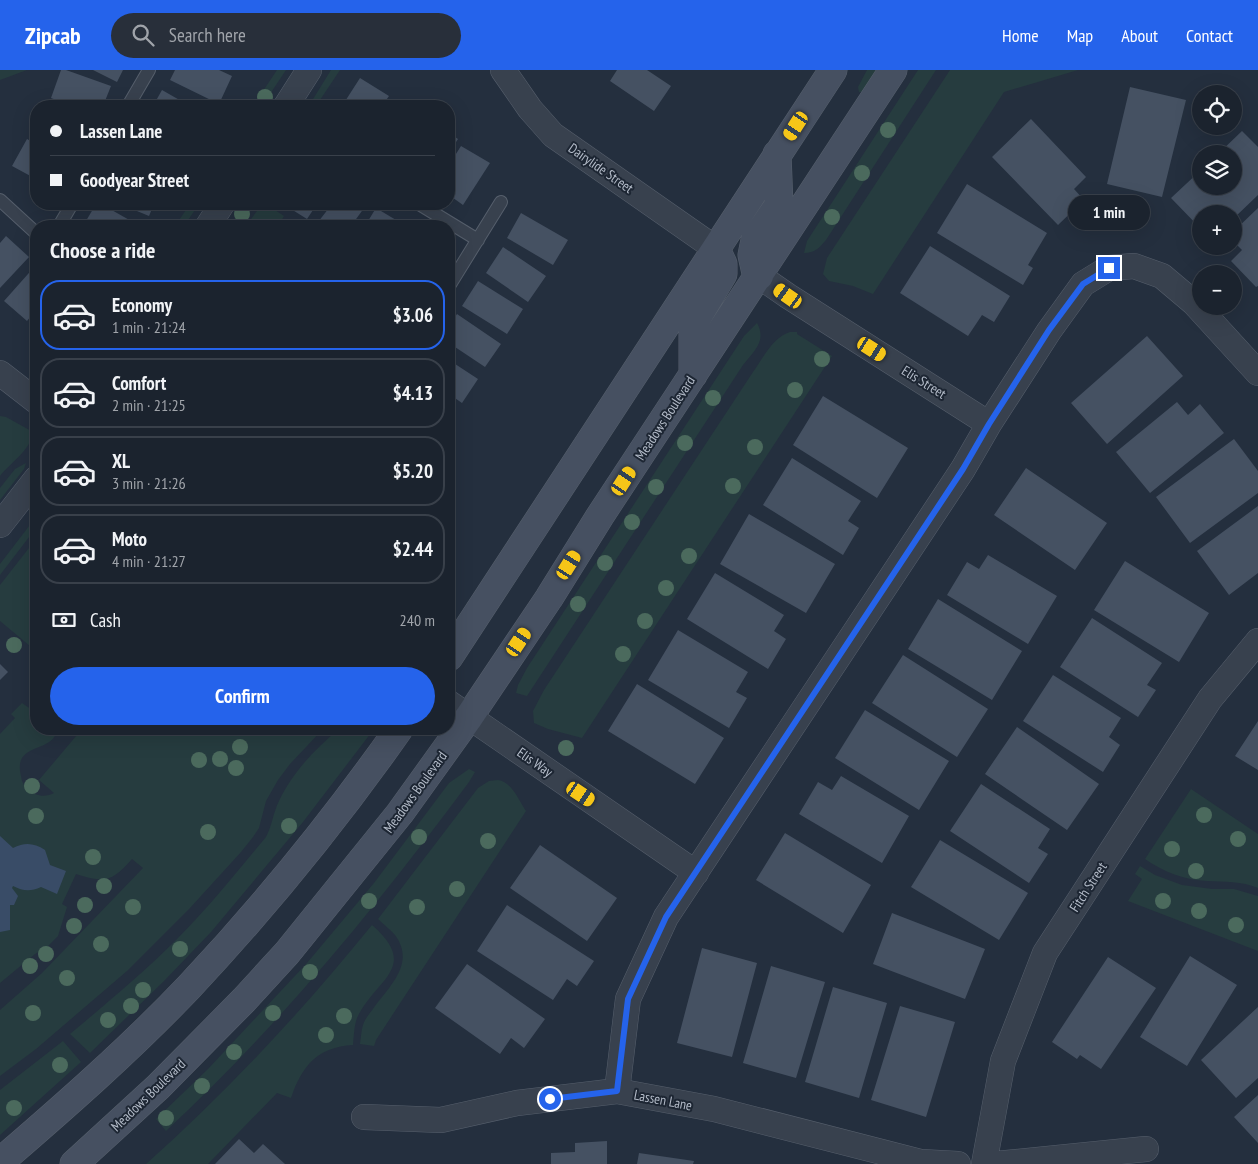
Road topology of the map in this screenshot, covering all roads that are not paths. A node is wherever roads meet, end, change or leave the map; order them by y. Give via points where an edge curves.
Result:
1 (149, 70) edge
2 (309, 70) edge
3 (503, 70) edge
4 (833, 70) edge
5 (893, 70) edge
6 (132, 100) edge
7 (290, 100) edge
8 (777, 154) junction
9 (0, 200) edge
10 (501, 202) dead end
11 (429, 210) edge
12 (445, 220) edge
13 (455, 226) edge
14 (30, 228) edge
15 (478, 240) junction
16 (716, 249) junction
17 (455, 276) edge
18 (759, 276) junction
19 (1258, 372) edge
20 (0, 373) edge
21 (693, 376) junction
22 (30, 396) edge
23 (989, 424) junction
24 (30, 487) edge
25 (0, 525) edge
26 (1258, 641) edge
27 (455, 648) edge
28 (459, 710) edge
29 (395, 735) edge
30 (445, 735) edge
31 (696, 873) junction
32 (617, 1091) junction
33 (364, 1117) dead end
34 (1146, 1149) dead end
35 (0, 1162) edge
36 (74, 1164) edge
37 (958, 1164) edge
38 (984, 1164) edge
39 (996, 1164) edge

1 - 6 lane
2 - 7 street
3 - 16 street, Dairylide Street via 553,135
4 - 8 main road
5 - 18 main road, Meadows Boulevard
8 - 16 main road
8 - 18 main road via 779,204 754,240 752,255
9 - 14 lane
10 - 15 lane
11 - 12 lane
13 - 15 lane
15 - 17 lane
16 - 21 main road via 723,264 723,274 693,324
16 - 27 main road
18 - 21 main road, Meadows Boulevard
18 - 23 street, Elis Street
19 - 23 street via 1194,302 1162,276 1134,266 1109,268 1083,284 1049,330
20 - 22 street
21 - 28 main road, Meadows Boulevard via 549,598
23 - 31 street via 963,469
24 - 25 street
26 - 38 street, Fitch Street via 1210,699 1045,953 1003,1061
28 - 31 street, Elis Way
29 - 35 main road via 305,855 188,988 110,1064
30 - 36 main road, Meadows Boulevard via 400,813 287,953 158,1087
31 - 32 street via 666,917 628,999
32 - 33 street, Lassen Lane via 517,1103 441,1120
32 - 37 street, Lassen Lane via 714,1109 921,1162
34 - 39 street

